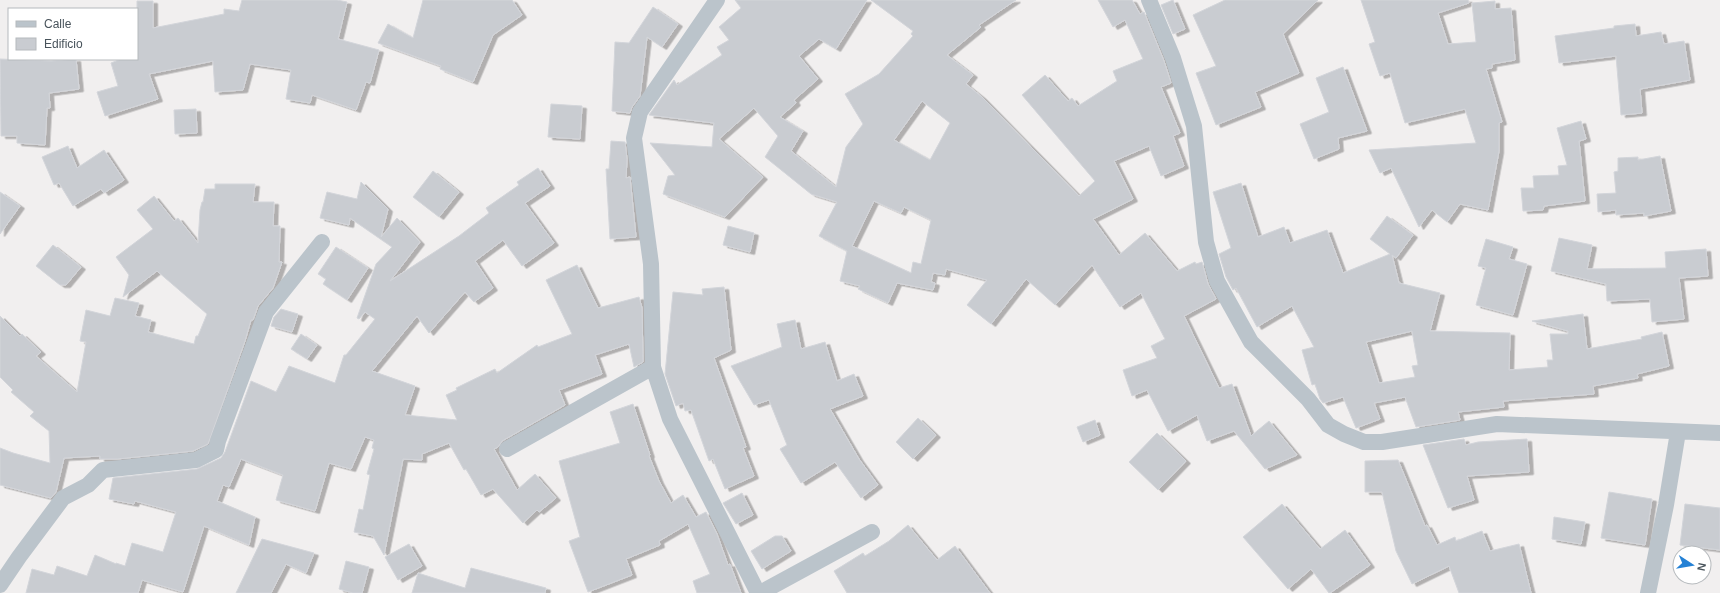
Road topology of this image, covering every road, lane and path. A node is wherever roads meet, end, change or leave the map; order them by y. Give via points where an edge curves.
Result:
1 (717, 0) edge
2 (1149, 0) edge
3 (322, 242) dead end
4 (653, 367) junction
5 (1678, 432) junction
6 (1720, 433) edge
7 (507, 449) dead end
8 (872, 532) dead end
9 (0, 585) edge
10 (759, 593) edge
11 (1648, 593) edge

1 - 4 street via 640,112 634,138 651,264
2 - 5 street via 1173,58 1194,126 1206,242 1217,281 1251,342 1308,399 1328,425 1364,442 1382,442 1497,424
3 - 9 street via 266,312 216,450 196,460 103,470 88,485 63,498
4 - 7 street
4 - 10 street via 670,418
5 - 6 street
5 - 11 street
8 - 10 street

